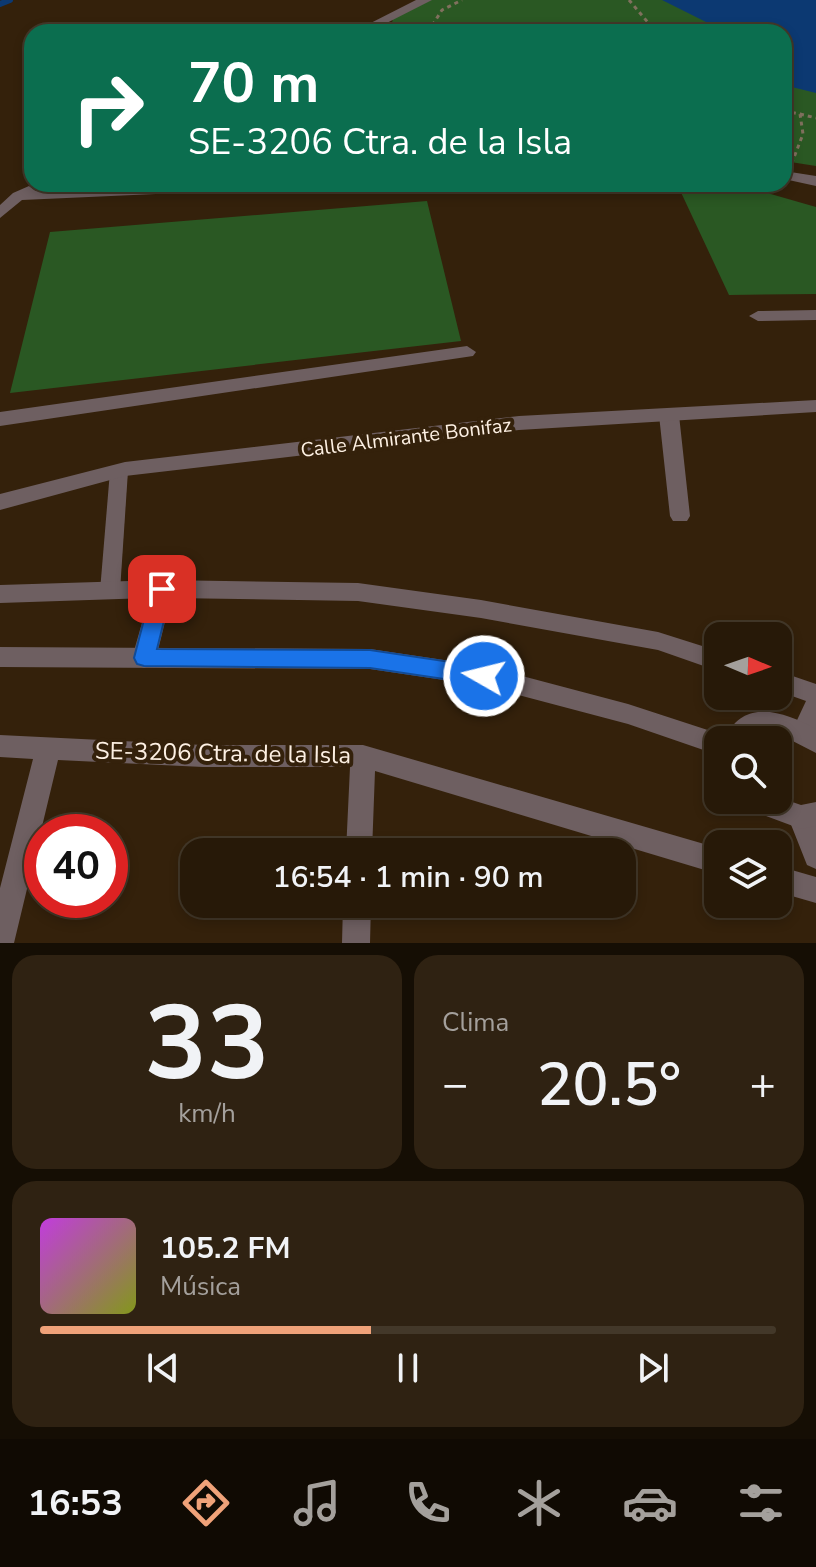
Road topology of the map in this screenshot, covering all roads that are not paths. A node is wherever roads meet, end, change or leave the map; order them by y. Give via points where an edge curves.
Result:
1 (426, 0) edge
2 (376, 24) edge
3 (792, 177) edge
4 (816, 181) edge
5 (26, 192) edge
6 (102, 192) edge
7 (18, 196) junction
8 (0, 213) edge
9 (816, 315) edge
10 (758, 316) dead end
11 (467, 352) dead end
12 (816, 406) edge
13 (669, 415) junction
14 (0, 419) edge
15 (119, 471) junction
16 (0, 502) edge
17 (680, 516) dead end
18 (162, 589) junction
19 (110, 591) junction
20 (0, 594) edge
21 (704, 656) edge
22 (0, 657) edge
23 (144, 658) junction
24 (792, 686) edge
25 (816, 694) edge
26 (816, 705) edge
27 (749, 726) edge
28 (788, 726) edge
29 (792, 728) edge
30 (810, 737) edge
31 (704, 739) edge
32 (0, 746) edge
33 (48, 748) junction
34 (363, 756) junction
35 (808, 815) edge
36 (360, 838) edge
37 (816, 856) edge
38 (704, 857) edge
39 (792, 883) edge
40 (816, 890) edge
41 (357, 918) edge
42 (0, 943) edge
43 (356, 943) edge

1 - 2 street
3 - 4 street
5 - 7 street
6 - 7 street
7 - 8 street
9 - 10 street
11 - 14 street
12 - 13 street, Calle Almirante Bonifaz
13 - 15 street, Calle Almirante Bonifaz via 519,423
13 - 17 street
15 - 16 street, Calle Almirante Bonifaz
15 - 19 street
18 - 19 street
18 - 21 street via 358,592 658,641
18 - 23 street
19 - 20 street
22 - 23 street
23 - 31 street via 370,659 470,674
24 - 25 street
26 - 30 street
27 - 28 street via 757,721
29 - 30 street
32 - 33 street, SE-3206 Ctra. de la Isla
33 - 34 street, SE-3206 Ctra. de la Isla via 203,756
33 - 42 street
34 - 36 street
34 - 38 street, SE-3206 Ctra. de la Isla
35 - 37 street
39 - 40 street
41 - 43 street

